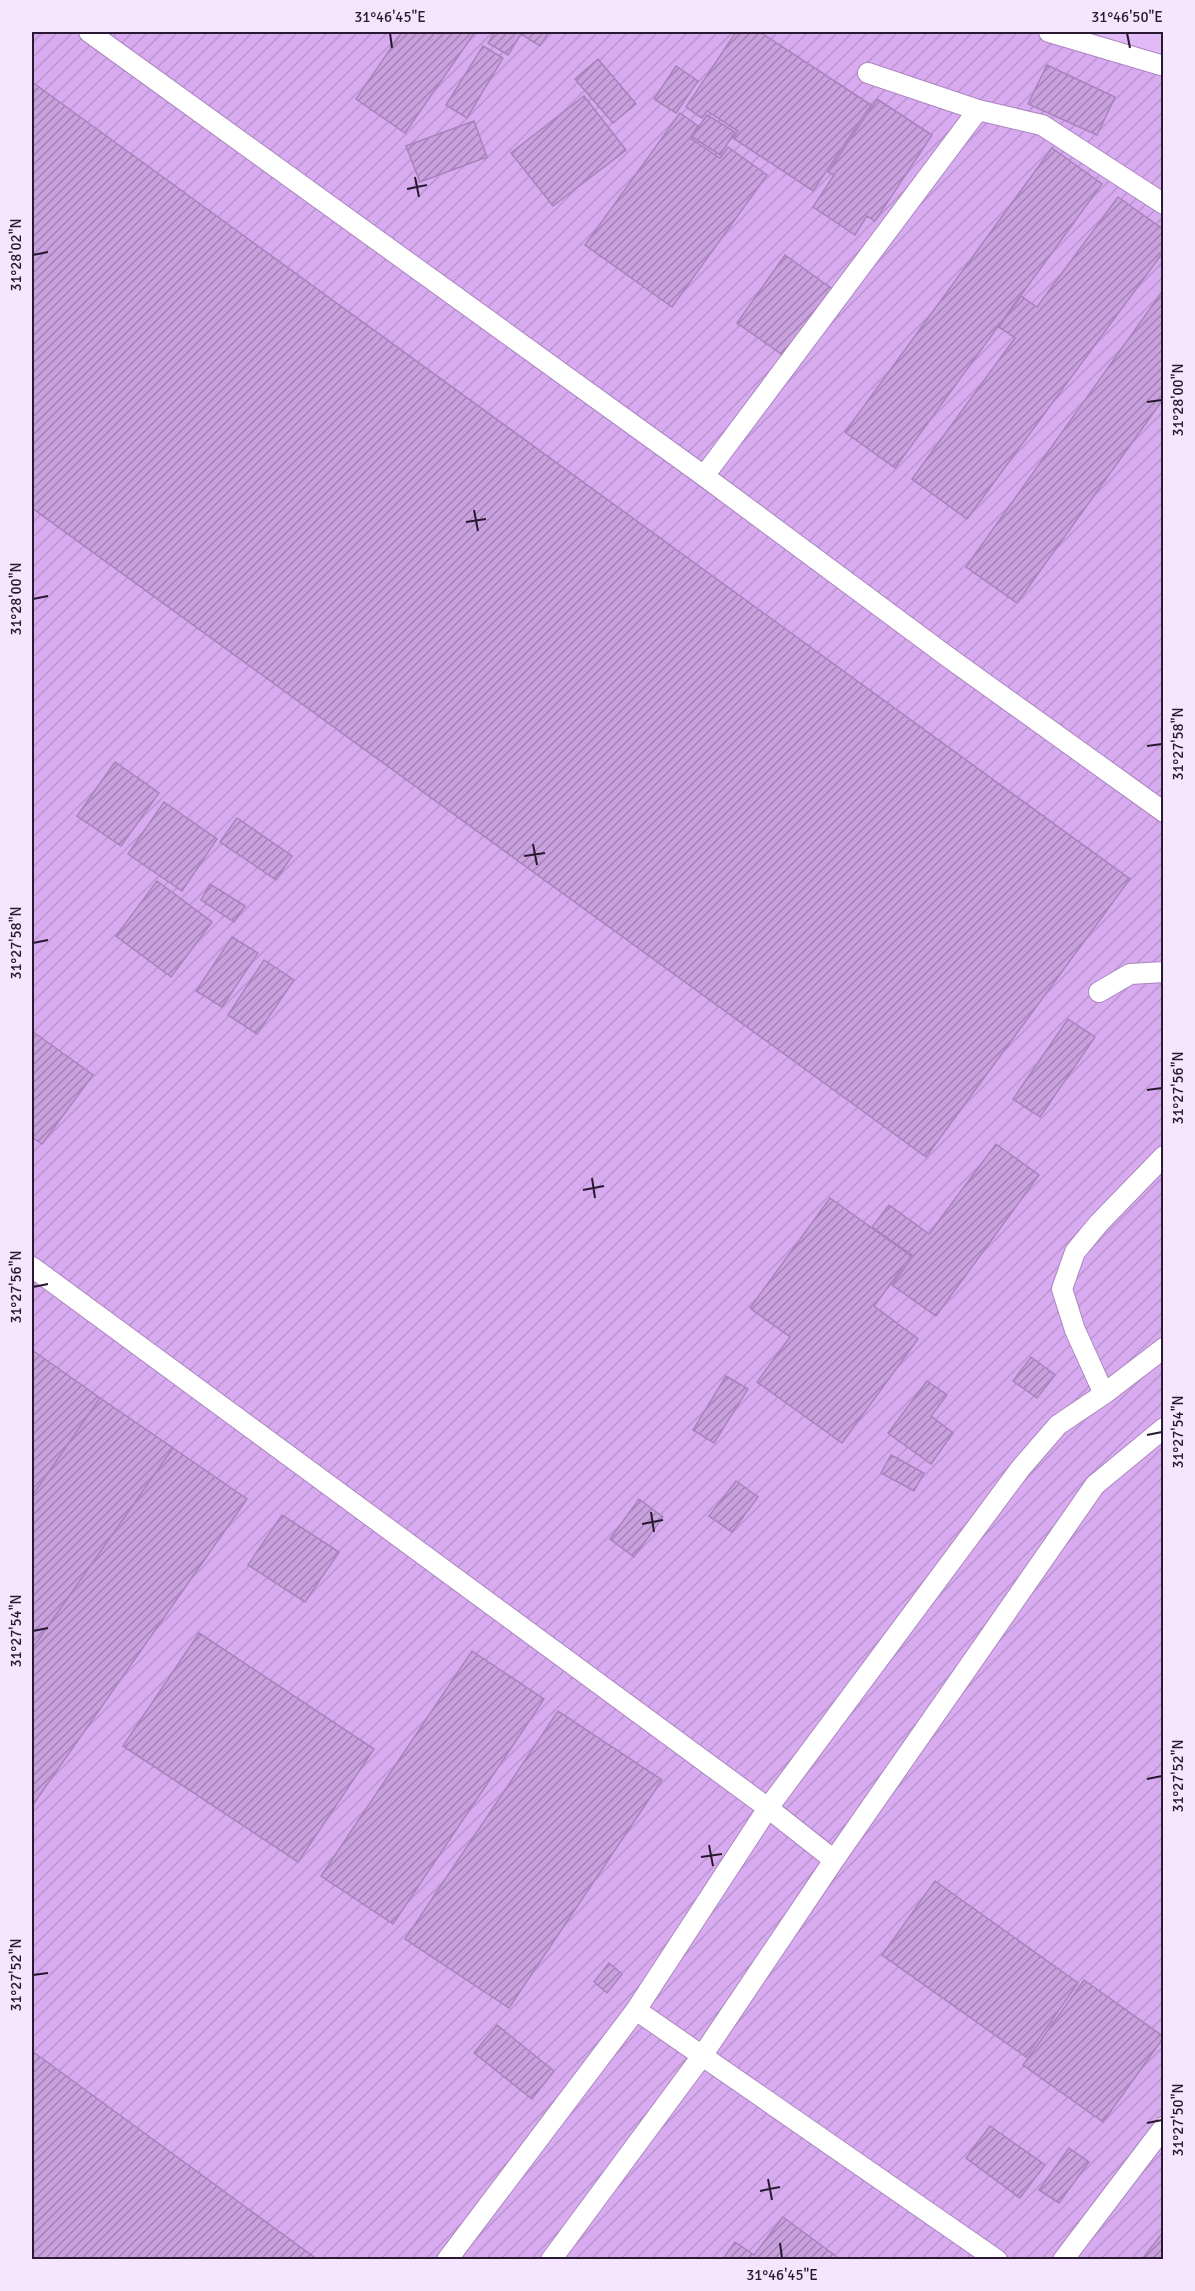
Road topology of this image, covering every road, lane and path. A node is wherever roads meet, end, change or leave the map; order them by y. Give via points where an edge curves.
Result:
1 (89, 32) edge
2 (1049, 32) edge
3 (1164, 66) edge
4 (868, 73) dead end
5 (978, 110) junction
6 (1164, 204) edge
7 (704, 476) junction
8 (1164, 812) edge
9 (1164, 972) edge
10 (1099, 992) dead end
11 (1164, 1156) edge
12 (32, 1267) edge
13 (1164, 1348) edge
14 (1104, 1395) junction
15 (1164, 1428) edge
16 (768, 1808) junction
17 (834, 1860) junction
18 (636, 2010) junction
19 (702, 2056) junction
20 (1164, 2127) edge
21 (447, 2259) edge
22 (551, 2259) edge
23 (997, 2259) edge
24 (1063, 2259) edge

1 - 7 lane
2 - 3 lane
4 - 5 lane
5 - 6 lane via 1042,125
5 - 7 lane
7 - 8 lane
9 - 10 lane via 1130,974
11 - 14 lane via 1075,1252 1062,1289 1075,1330
12 - 16 lane
13 - 14 lane
14 - 16 lane via 1058,1425 1020,1469
15 - 17 lane via 1095,1485
16 - 17 lane
16 - 18 lane
17 - 19 lane
18 - 19 lane
18 - 21 lane
19 - 22 lane
19 - 23 lane
20 - 24 lane

